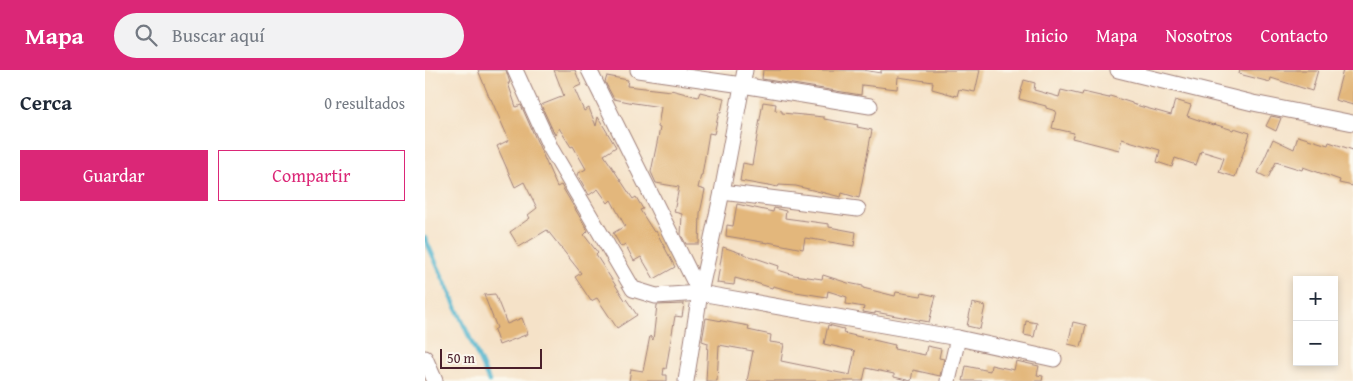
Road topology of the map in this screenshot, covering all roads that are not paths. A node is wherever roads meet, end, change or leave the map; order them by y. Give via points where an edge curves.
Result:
1 (515, 70) edge
2 (589, 70) edge
3 (638, 70) edge
4 (1118, 70) edge
5 (743, 77) edge
6 (870, 106) dead end
7 (1353, 123) edge
8 (721, 192) junction
9 (857, 209) dead end
10 (700, 293) junction
11 (958, 338) junction
12 (425, 358) edge
13 (1054, 359) dead end
14 (435, 381) edge
15 (686, 381) edge
16 (948, 381) edge

1 - 10 street via 551,149 633,290 657,296
2 - 10 street
3 - 5 street
4 - 7 street
5 - 6 street
5 - 8 street
8 - 9 street
8 - 10 street
10 - 11 street
10 - 15 street
11 - 13 street
11 - 16 street
12 - 14 street

